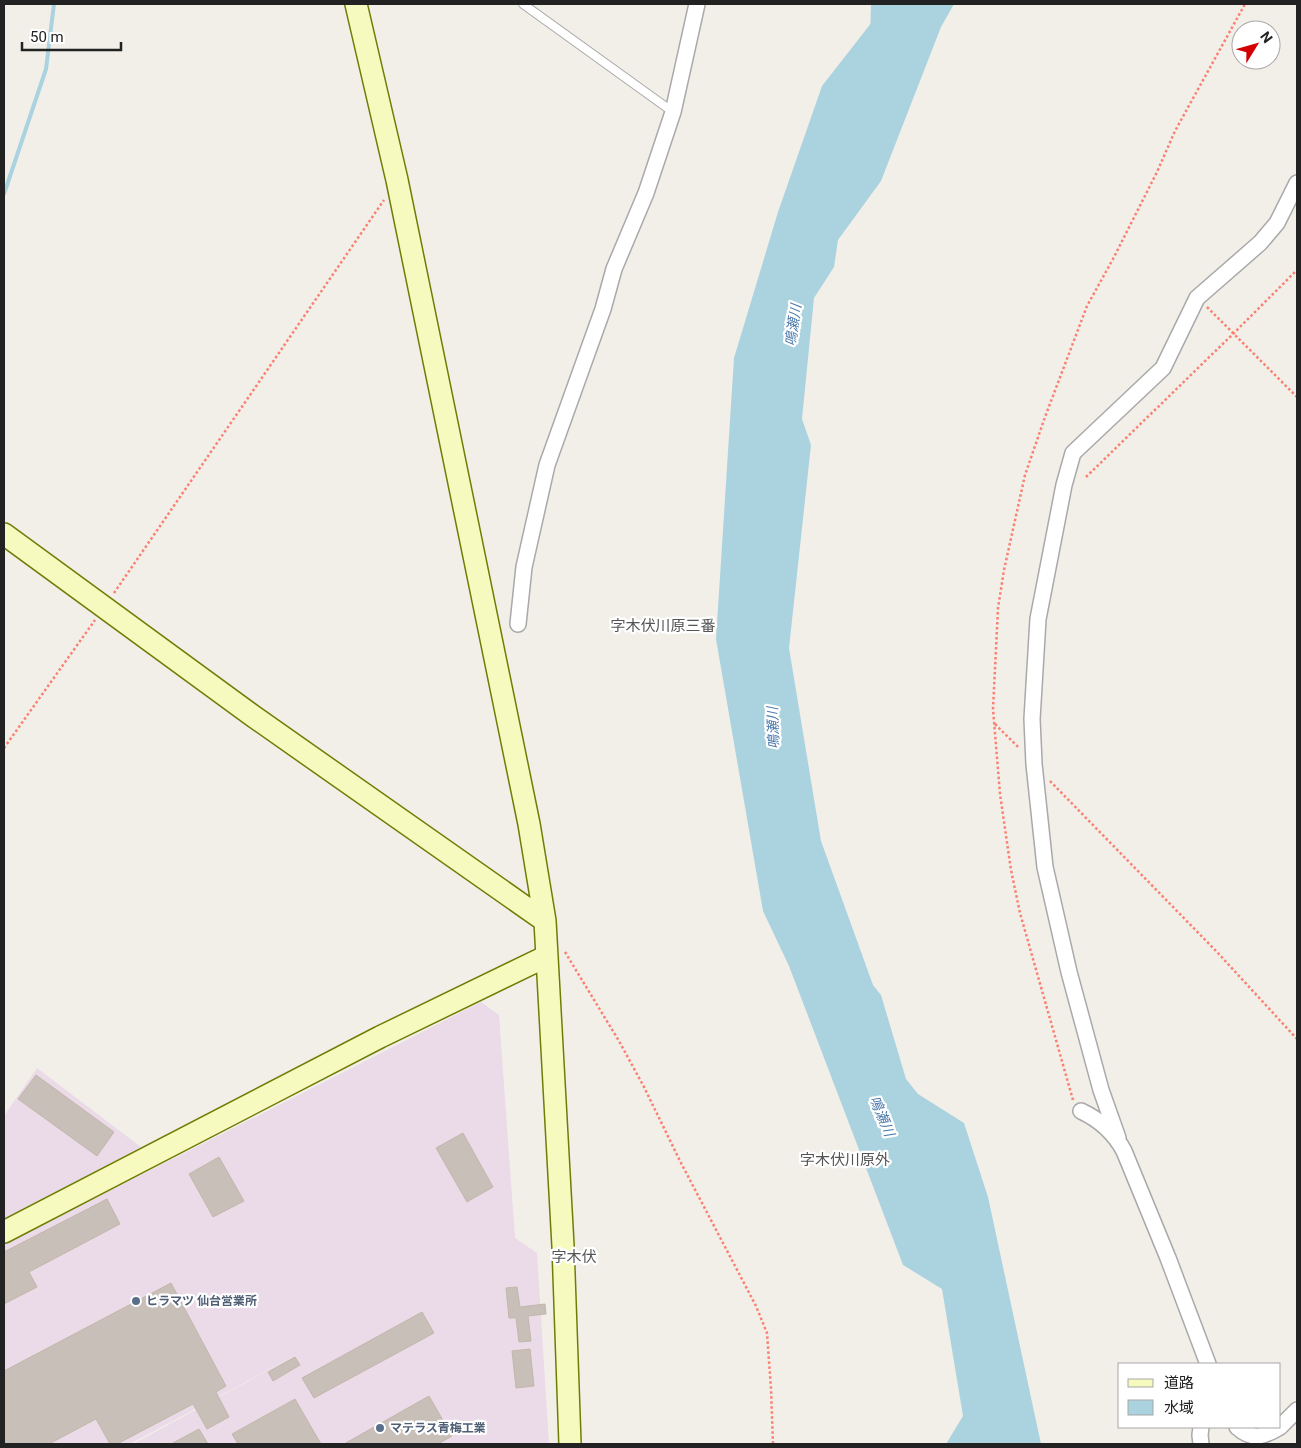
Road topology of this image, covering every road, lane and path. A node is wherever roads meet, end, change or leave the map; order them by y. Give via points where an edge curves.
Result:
1 (356, 4) edge
2 (523, 4) edge
3 (697, 4) edge
4 (1245, 4) edge
5 (673, 112) junction
6 (1297, 183) edge
7 (376, 213) dead end
8 (1297, 270) edge
9 (1197, 298) junction
10 (1234, 333) junction
11 (1297, 397) edge
12 (1086, 477) dead end
13 (4, 534) edge
14 (104, 607) junction
15 (518, 624) dead end
16 (994, 722) junction
17 (4, 748) edge
18 (1034, 764) junction
19 (545, 920) junction
20 (555, 952) junction
21 (1297, 1039) edge
22 (1081, 1111) joint
23 (1118, 1138) junction
24 (4, 1232) edge
25 (1208, 1363) edge
26 (1297, 1410) edge
27 (1281, 1426) edge
28 (1202, 1428) edge
29 (1239, 1428) edge
30 (1278, 1428) edge
31 (570, 1444) edge
32 (773, 1444) edge
33 (1201, 1444) edge

1 - 19 street via 397,180 529,824
2 - 5 lane
3 - 5 street
4 - 16 path via 1175,131 1087,306 1045,417 1025,475 1004,570 998,608
5 - 15 street via 646,193 614,269 547,465 524,566
6 - 9 street via 1276,223 1260,243
7 - 14 path
8 - 10 path
9 - 10 path
9 - 18 street via 1163,368 1073,453 1038,619 1032,719
10 - 11 path
10 - 12 path
13 - 14 street
14 - 17 path
14 - 19 street via 253,716
16 - 18 path
16 - 22 path via 1000,794 1020,913 1072,1098
18 - 21 path
18 - 23 street via 1045,866 1069,972
19 - 20 street
20 - 24 street via 380,1037
20 - 31 street
20 - 32 path via 619,1041 756,1306 767,1333
22 - 23 street
23 - 25 street
26 - 27 street
28 - 33 street
29 - 30 street via 1252,1436 1261,1436

